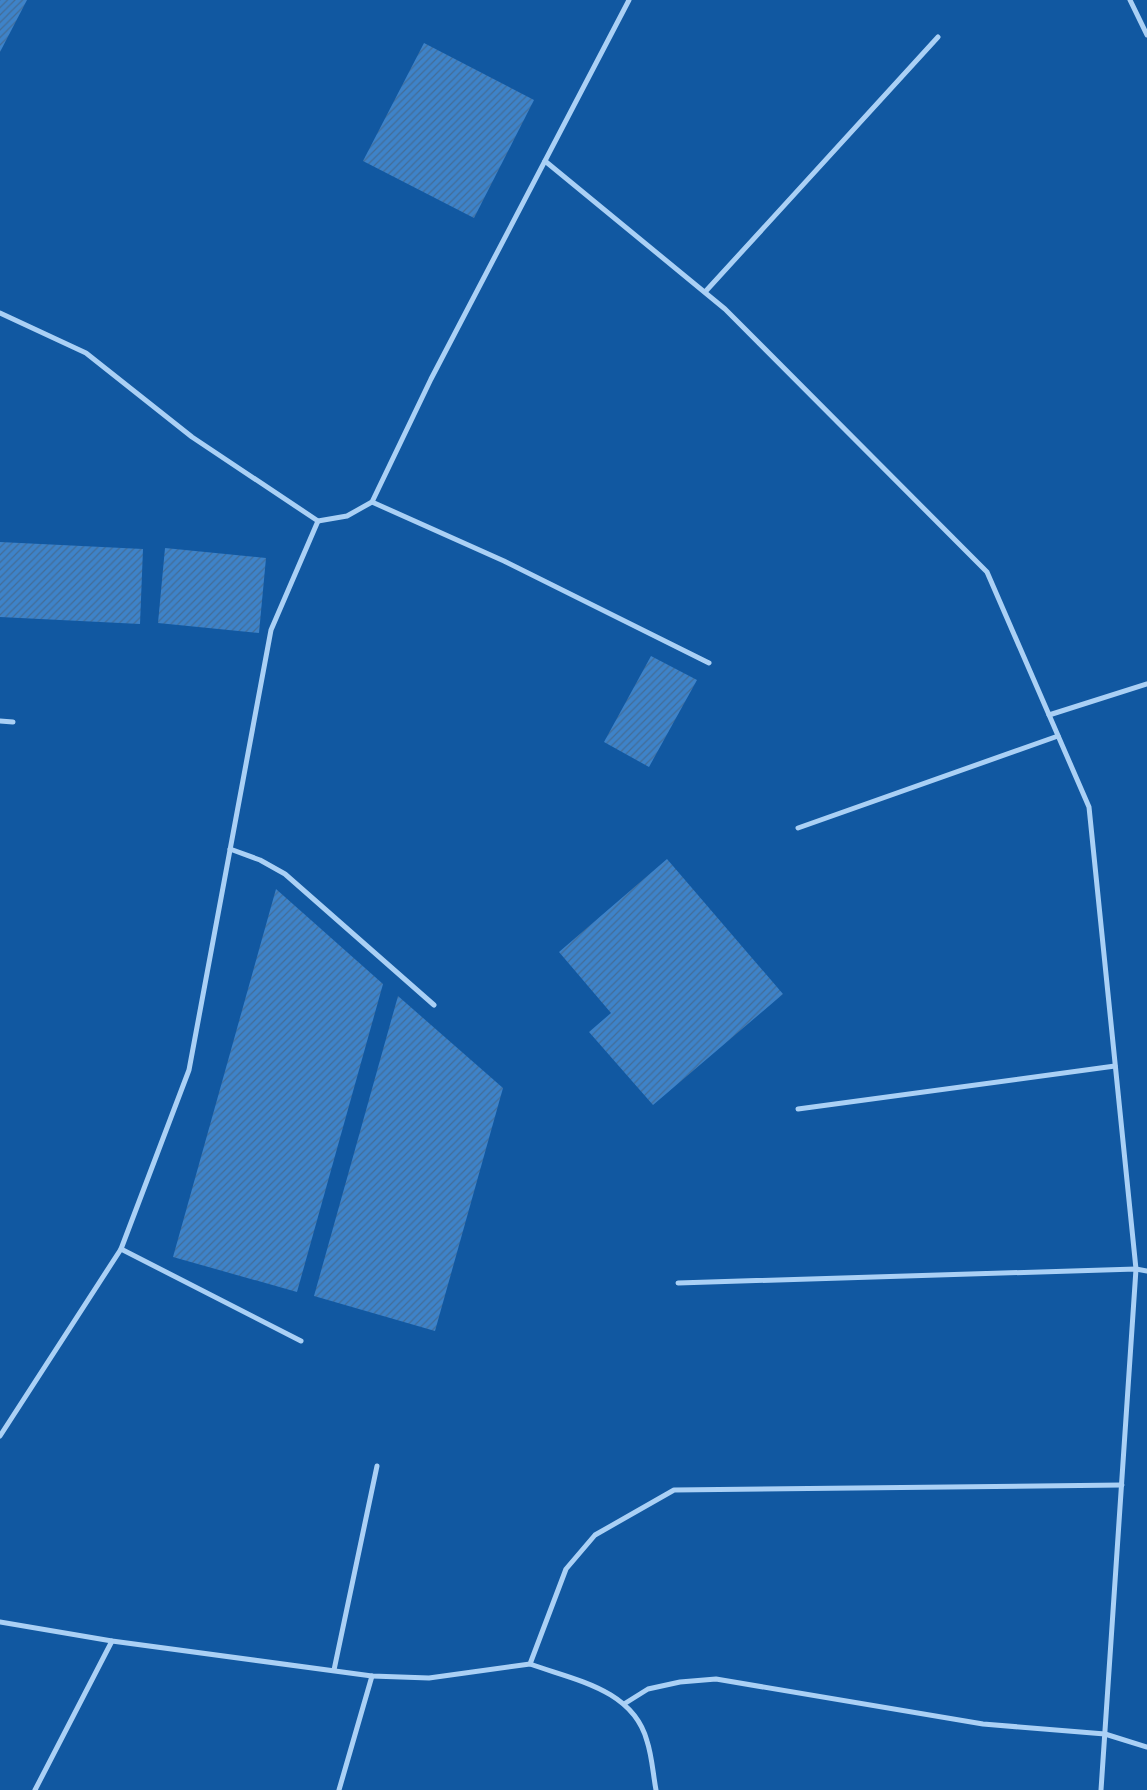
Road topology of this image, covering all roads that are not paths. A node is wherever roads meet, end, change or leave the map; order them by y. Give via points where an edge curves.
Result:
1 (629, 0) edge
2 (1130, 0) edge
3 (1147, 35) edge
4 (938, 37) dead end
5 (545, 161) junction
6 (705, 292) junction
7 (0, 313) edge
8 (372, 502) junction
9 (318, 521) junction
10 (708, 662) dead end
11 (1147, 684) edge
12 (1049, 715) junction
13 (0, 721) edge
14 (13, 722) dead end
15 (1058, 736) junction
16 (798, 828) dead end
17 (230, 849) junction
18 (434, 1005) dead end
19 (1115, 1066) junction
20 (798, 1109) dead end
21 (121, 1249) junction
22 (1136, 1269) junction
23 (1147, 1271) edge
24 (678, 1283) dead end
25 (301, 1341) dead end
26 (0, 1436) edge
27 (377, 1466) dead end
28 (1122, 1485) junction
29 (0, 1622) edge
30 (112, 1641) junction
31 (530, 1664) junction
32 (334, 1670) junction
33 (372, 1676) junction
34 (624, 1704) junction
35 (1105, 1734) junction
36 (1147, 1746) edge
37 (35, 1790) edge
38 (339, 1790) edge
39 (656, 1790) edge
40 (1101, 1790) edge

1 - 5 street
2 - 3 street
4 - 6 street
5 - 6 street
5 - 8 street via 431,379
6 - 12 street via 988,572
7 - 9 street via 86,353 192,437
8 - 9 street via 347,516
8 - 10 street via 504,561
9 - 17 street via 271,630
11 - 12 street
12 - 15 street
13 - 14 street
15 - 16 street
15 - 19 street via 1089,807
17 - 18 street via 285,874
17 - 21 street via 188,1070
19 - 20 street
19 - 22 street
21 - 25 street
21 - 26 street
22 - 23 street
22 - 24 street
22 - 28 street
27 - 32 street
28 - 31 street via 674,1490 595,1535 566,1569
28 - 35 street
29 - 30 street
30 - 32 street
30 - 37 street
31 - 33 street via 429,1678
31 - 34 street via 600,1688
32 - 33 street
33 - 38 street
34 - 35 street via 648,1689 716,1679 983,1724
34 - 39 street via 640,1723 647,1740
35 - 36 street
35 - 40 street

